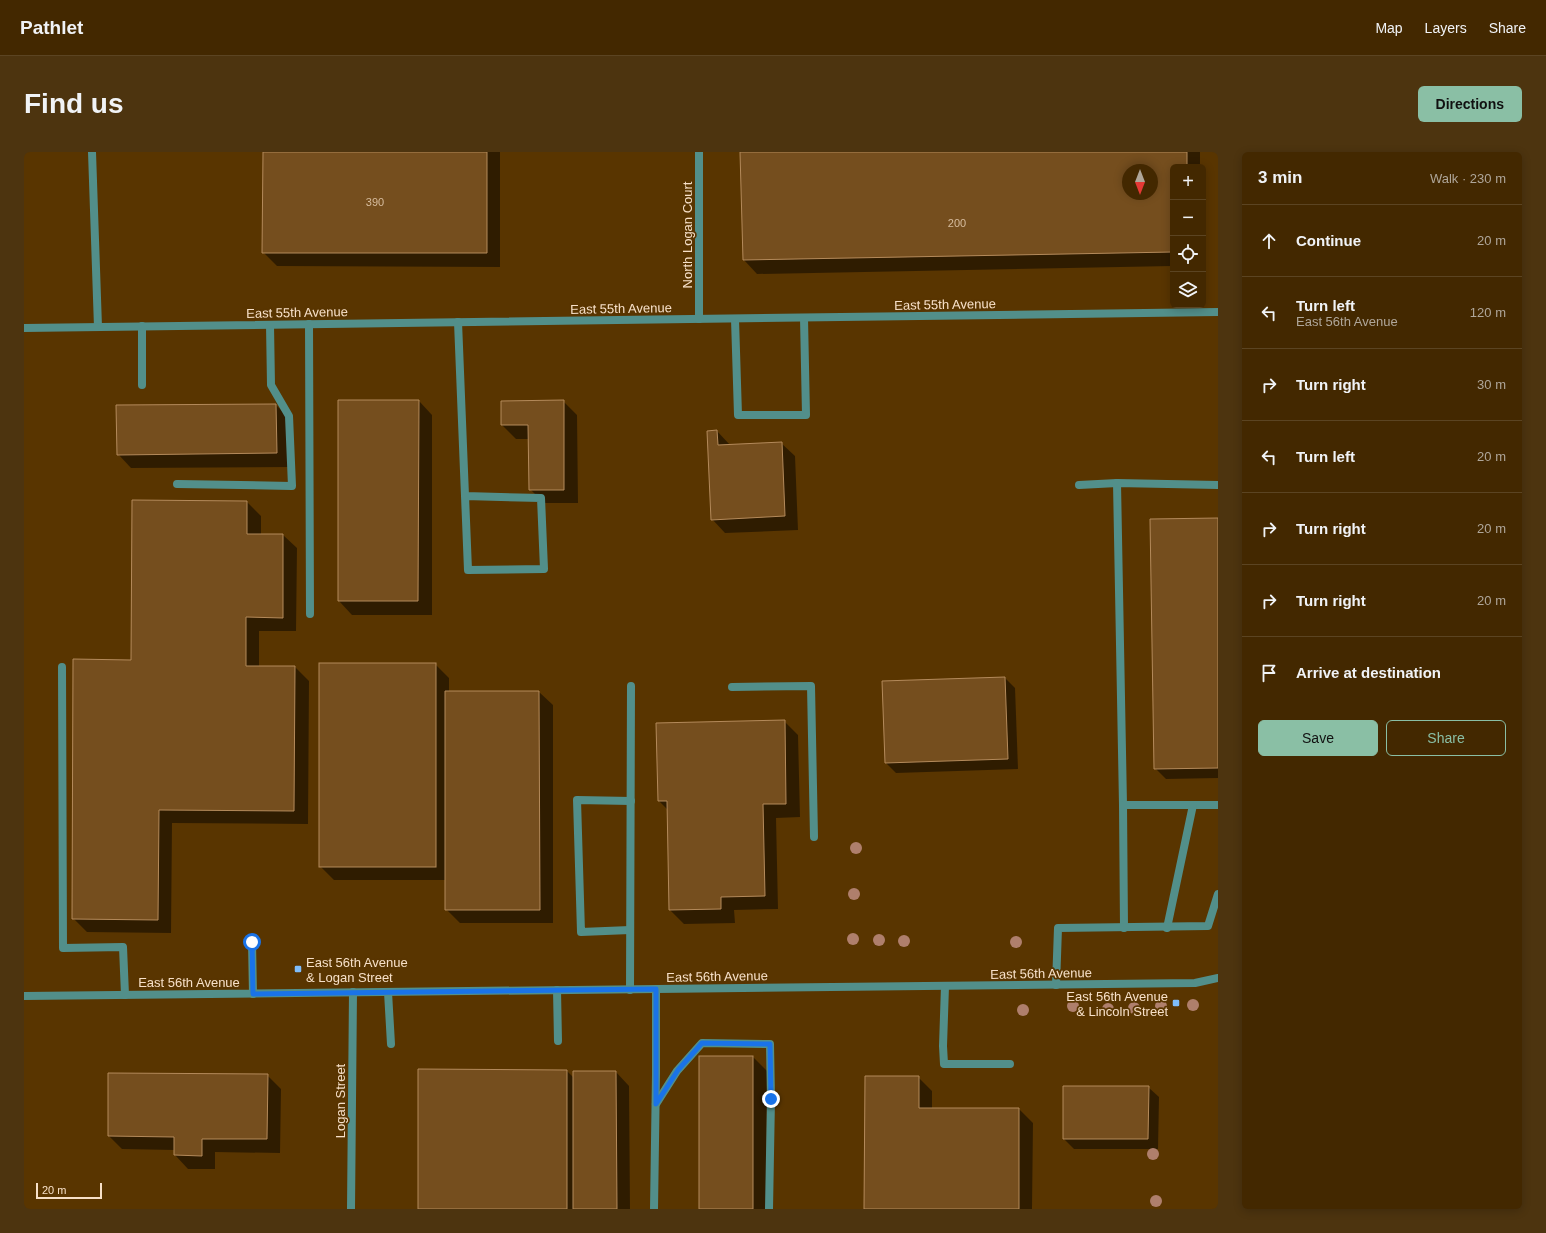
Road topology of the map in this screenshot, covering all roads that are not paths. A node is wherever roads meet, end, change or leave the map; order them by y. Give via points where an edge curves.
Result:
1 (92, 152) edge
2 (699, 152) edge
3 (1218, 312) edge
4 (804, 318) junction
5 (698, 319) junction
6 (735, 319) junction
7 (458, 322) junction
8 (270, 324) junction
9 (309, 324) junction
10 (142, 326) junction
11 (98, 327) junction
12 (24, 328) edge
13 (142, 385) dead end
14 (1117, 483) junction
15 (177, 484) dead end
16 (1079, 485) dead end
17 (1218, 485) edge
18 (465, 496) junction
19 (310, 614) dead end
20 (62, 667) dead end
21 (632, 686) dead end
22 (732, 687) dead end
23 (631, 801) junction
24 (1123, 805) junction
25 (1193, 805) junction
26 (1218, 805) edge
27 (814, 837) dead end
28 (1218, 894) edge
29 (1124, 928) junction
30 (1167, 928) junction
31 (630, 930) junction
32 (252, 942) dead end
33 (1218, 978) edge
34 (1056, 985) junction
35 (945, 986) junction
36 (656, 989) junction
37 (557, 990) junction
38 (630, 990) junction
39 (353, 992) junction
40 (388, 992) junction
41 (253, 994) junction
42 (125, 995) junction
43 (24, 996) edge
44 (558, 1041) dead end
45 (391, 1044) dead end
46 (1010, 1064) dead end
47 (656, 1104) junction
48 (352, 1209) edge
49 (654, 1209) edge
50 (769, 1209) edge

1 - 11 street
2 - 5 street, North Logan Court
3 - 4 street, East 55th Avenue
4 - 6 street, East 55th Avenue
4 - 6 street via 806,416 738,415
5 - 6 street, East 55th Avenue
5 - 7 street, East 55th Avenue
7 - 9 street, East 55th Avenue
7 - 18 street
8 - 9 street, East 55th Avenue
8 - 10 street, East 55th Avenue
8 - 15 street via 271,385 289,416 292,486
9 - 19 street
10 - 11 street, East 55th Avenue
10 - 13 street
11 - 12 street, East 55th Avenue
14 - 16 street
14 - 17 street
14 - 24 street
18 - 18 street via 468,570 544,569 542,498
20 - 42 street via 63,948 122,947
21 - 23 street
22 - 27 street via 811,686
23 - 31 street
23 - 31 street via 577,800 581,932
24 - 25 street
24 - 29 street
25 - 26 street
25 - 30 street
28 - 30 street via 1208,926
29 - 30 street
29 - 34 street via 1058,928
31 - 38 street
32 - 41 street
33 - 34 street, East 56th Avenue via 1195,983
34 - 35 street, East 56th Avenue
35 - 36 street, East 56th Avenue
35 - 46 street via 944,1064
36 - 38 street, East 56th Avenue
36 - 47 street
37 - 38 street, East 56th Avenue
37 - 40 street, East 56th Avenue
37 - 44 street
39 - 40 street, East 56th Avenue
39 - 41 street, East 56th Avenue
39 - 48 street, Logan Street
40 - 45 street
41 - 42 street, East 56th Avenue
42 - 43 street, East 56th Avenue
47 - 49 street
47 - 50 street via 678,1070 702,1043 770,1044

